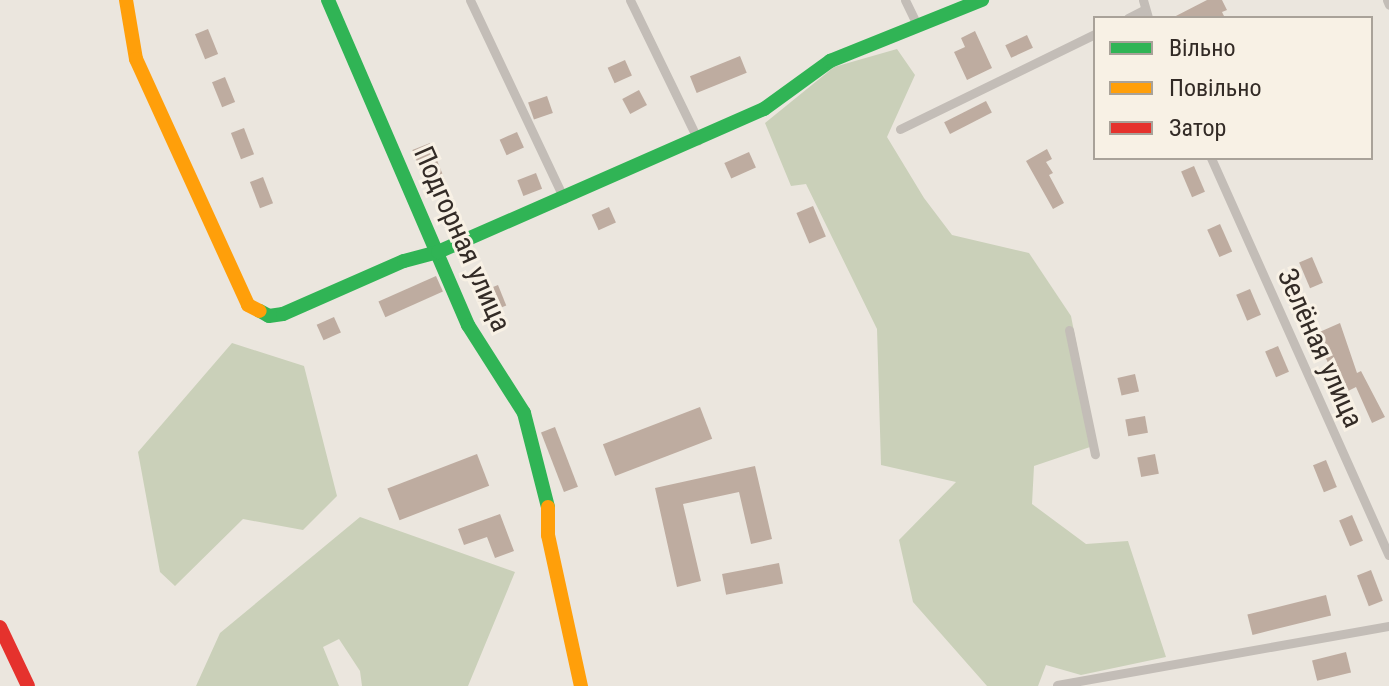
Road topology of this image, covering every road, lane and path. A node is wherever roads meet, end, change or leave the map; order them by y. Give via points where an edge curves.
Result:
1 (126, 0) edge
2 (328, 0) edge
3 (470, 0) edge
4 (630, 0) edge
5 (905, 0) edge
6 (982, 0) edge
7 (917, 25) junction
8 (1093, 35) edge
9 (900, 129) dead end
10 (698, 140) junction
11 (1212, 160) edge
12 (564, 199) junction
13 (438, 252) junction
14 (1069, 330) dead end
15 (1095, 454) dead end
16 (1389, 555) edge
17 (1389, 626) edge
18 (0, 627) edge
19 (1057, 685) edge
20 (28, 686) edge
21 (581, 686) edge

1 - 13 street via 136,59 248,305 269,316 283,314 404,261
2 - 13 street, Подгорная улица
3 - 12 street
4 - 10 street
5 - 7 street
6 - 7 street
7 - 10 street via 830,61 764,109
8 - 9 street
10 - 12 street
11 - 16 street, Зелёная улица
12 - 13 street
13 - 21 street, Подгорная улица via 468,325 524,413 548,497 548,535
14 - 15 street
17 - 19 street
18 - 20 street

